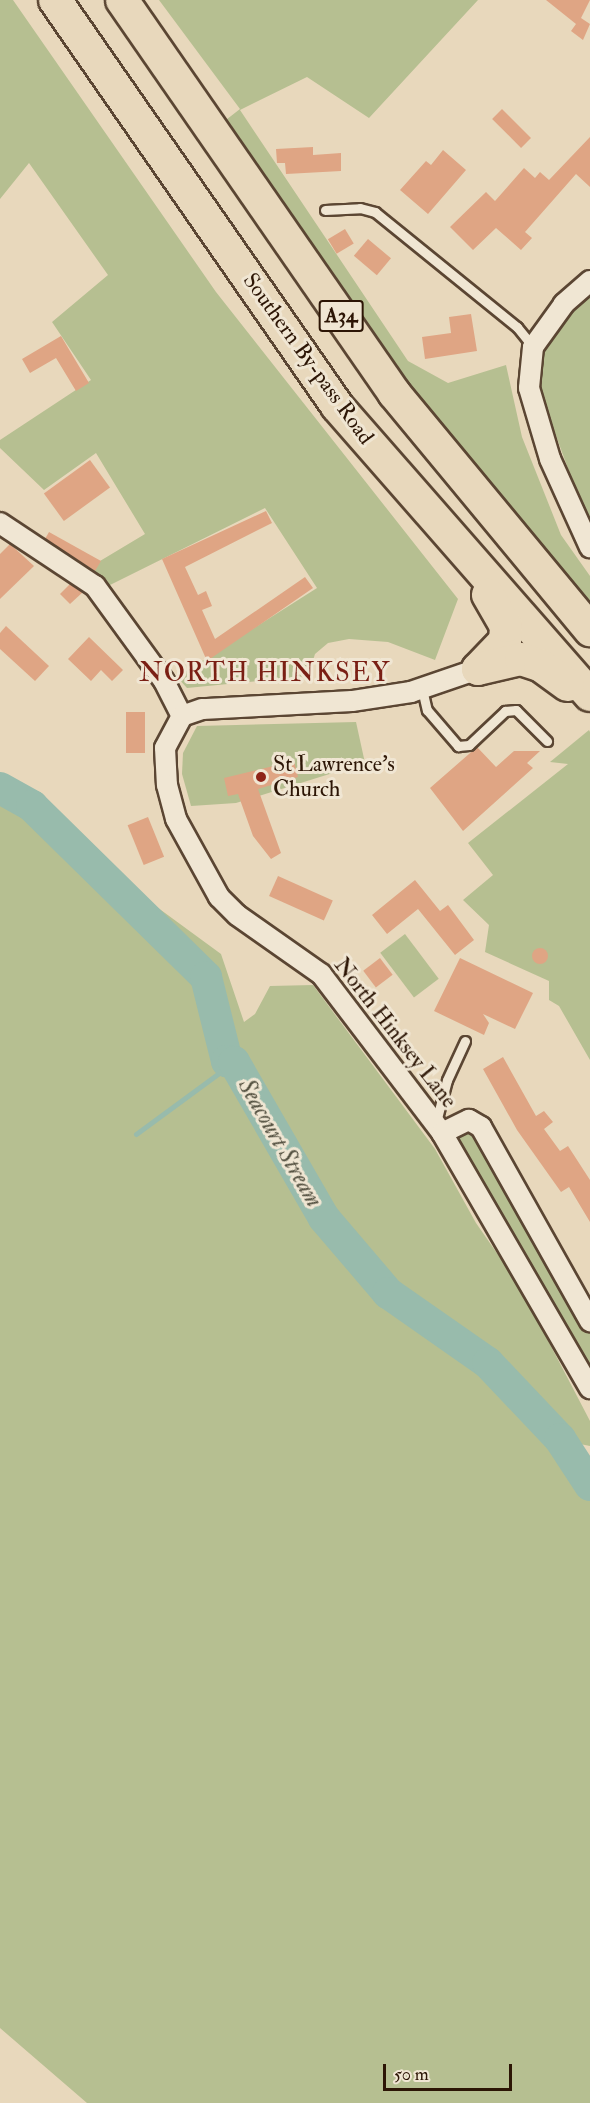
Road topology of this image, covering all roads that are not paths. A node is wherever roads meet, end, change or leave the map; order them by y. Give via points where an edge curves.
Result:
1 (55, 0) edge
2 (122, 0) edge
3 (325, 210) dead end
4 (590, 281) edge
5 (533, 347) junction
6 (0, 523) edge
7 (590, 548) edge
8 (466, 558) junction
9 (586, 625) edge
10 (478, 669) junction
11 (422, 689) junction
12 (590, 695) edge
13 (590, 702) edge
14 (182, 716) junction
15 (547, 741) dead end
16 (465, 1041) dead end
17 (438, 1128) junction
18 (590, 1321) edge
19 (590, 1388) edge

1 - 8 highway, Southern By-pass Road / A34 via 337,405
2 - 9 highway, A34 via 394,393
3 - 5 lane via 360,208 375,212 517,327
4 - 5 street via 564,304
5 - 7 street via 530,388 538,424 573,516
6 - 14 street via 95,586 164,681
8 - 10 highway via 506,626 505,641
8 - 12 highway, Southern By-pass Road / A34
10 - 11 street
10 - 13 highway via 521,659 540,665
11 - 14 street via 352,700 202,709
11 - 15 lane via 427,710 458,746 469,745 505,711 516,710
14 - 17 street, North Hinksey Lane via 165,747 167,785 176,819 219,897 237,915 321,974
16 - 17 lane via 447,1080
17 - 18 street, North Hinksey Lane via 469,1120 481,1127
17 - 19 street, North Hinksey Lane

